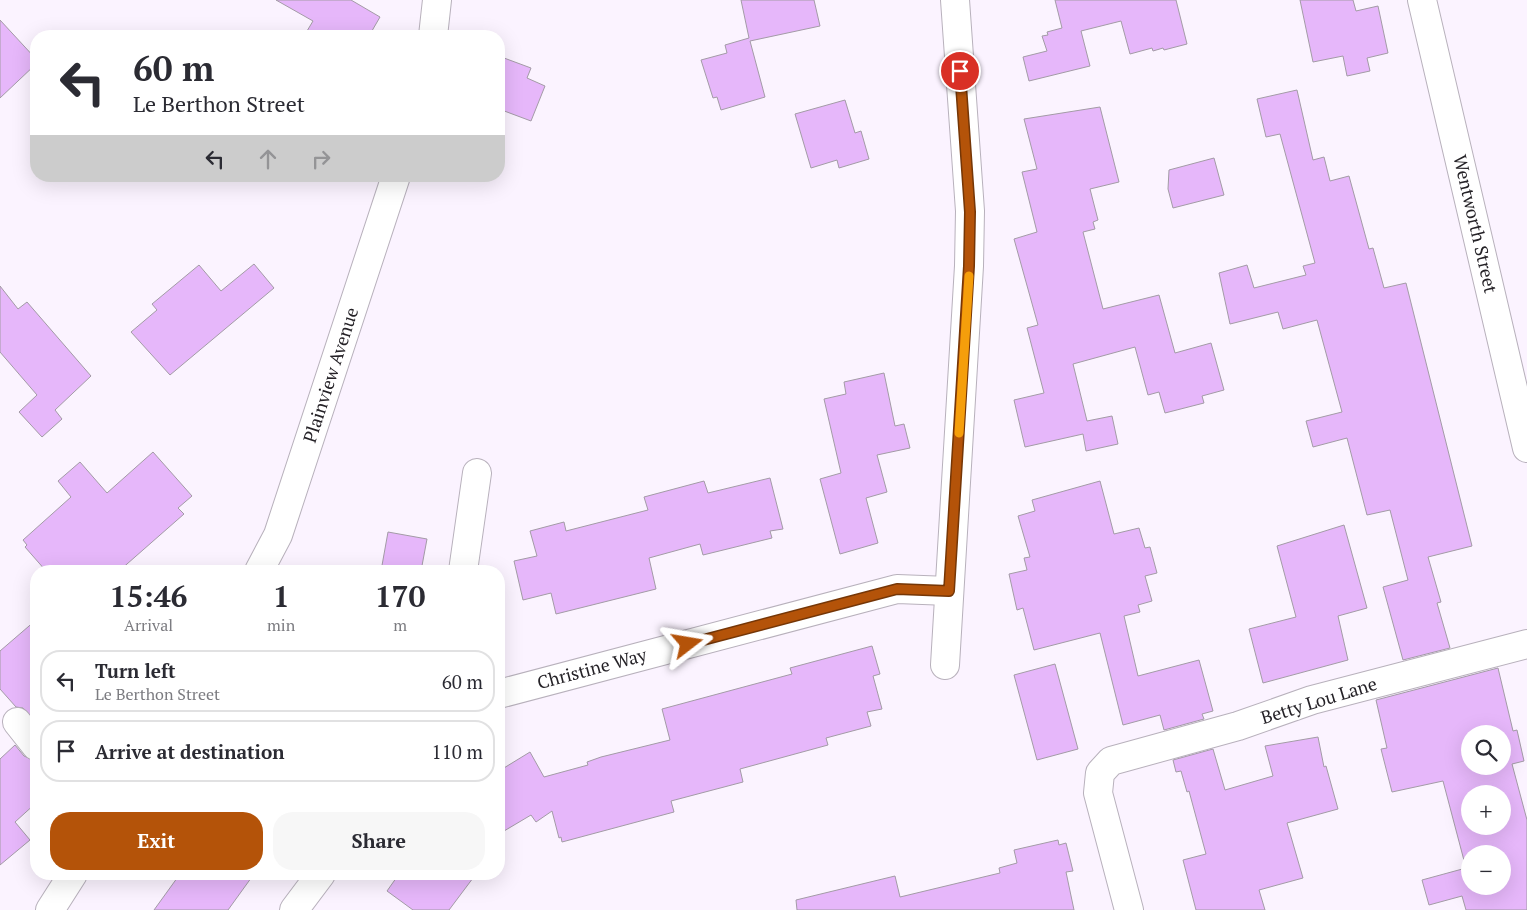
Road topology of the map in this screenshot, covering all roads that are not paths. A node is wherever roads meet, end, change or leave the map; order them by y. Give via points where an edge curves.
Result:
1 (437, 0) edge
2 (955, 0) edge
3 (1422, 0) edge
4 (434, 30) edge
5 (394, 182) edge
6 (1527, 448) edge
7 (477, 472) dead end
8 (262, 565) edge
9 (464, 565) edge
10 (949, 591) junction
11 (1527, 644) edge
12 (944, 665) dead end
13 (505, 692) edge
14 (17, 722) dead end
15 (30, 738) edge
16 (68, 880) edge
17 (316, 880) edge
18 (50, 910) edge
19 (294, 910) edge
20 (1129, 910) edge

1 - 4 street
2 - 10 street via 970,212
3 - 6 street, Wentworth Street
5 - 8 street, Plainview Avenue via 278,535
7 - 9 street
10 - 12 street
10 - 13 street, Christine Way via 897,589
11 - 20 street, Betty Lou Lane via 1312,700 1238,726 1112,761 1100,773 1098,793
14 - 15 street
16 - 18 street
17 - 19 street

